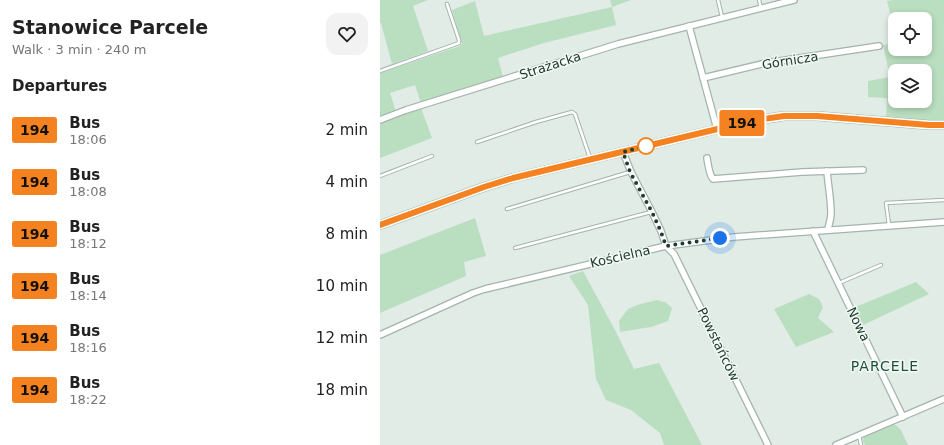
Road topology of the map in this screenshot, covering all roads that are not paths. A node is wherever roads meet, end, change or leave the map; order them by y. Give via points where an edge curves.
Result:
1 (718, 0) edge
2 (759, 0) edge
3 (791, 0) edge
4 (447, 4) dead end
5 (761, 8) junction
6 (722, 18) junction
7 (689, 26) junction
8 (878, 46) dead end
9 (380, 71) edge
10 (703, 78) junction
11 (380, 120) edge
12 (944, 125) edge
13 (717, 129) junction
14 (477, 142) dead end
15 (623, 152) junction
16 (432, 156) dead end
17 (707, 158) dead end
18 (591, 160) junction
19 (863, 170) dead end
20 (827, 171) junction
21 (630, 172) junction
22 (380, 176) edge
23 (944, 200) edge
24 (507, 209) dead end
25 (652, 212) junction
26 (944, 222) edge
27 (380, 225) edge
28 (889, 226) junction
29 (828, 229) junction
30 (813, 231) junction
31 (666, 246) junction
32 (516, 248) dead end
33 (881, 265) dead end
34 (839, 283) junction
35 (380, 335) edge
36 (944, 400) edge
37 (903, 417) junction
38 (859, 435) junction
39 (768, 445) edge
40 (836, 445) edge
41 (861, 445) edge

1 - 6 lane
2 - 5 lane
3 - 5 street, Strażacka
4 - 9 lane via 459,43
5 - 6 street, Strażacka
6 - 7 street, Strażacka
7 - 10 street
7 - 11 street, Strażacka via 618,44
8 - 10 street, Górnicza via 766,64
10 - 13 street
12 - 13 main road via 798,115
13 - 15 main road
14 - 18 lane via 572,112 575,114
15 - 18 main road
15 - 21 street, Powstańców
16 - 22 lane
17 - 20 street via 713,179
18 - 27 main road via 513,178
19 - 20 street
20 - 29 street via 831,204
21 - 24 lane
21 - 25 street, Powstańców
23 - 28 lane via 886,202
25 - 31 street, Powstańców
25 - 32 lane
26 - 28 street, Kościelna
28 - 29 street, Kościelna
29 - 30 street, Kościelna
30 - 31 street, Kościelna via 734,236
30 - 34 street, Nowa
31 - 35 street, Kościelna via 484,288
31 - 39 street, Powstańców via 674,254
33 - 34 lane
34 - 37 street, Nowa
36 - 37 street
37 - 38 street
38 - 40 street
38 - 41 lane

